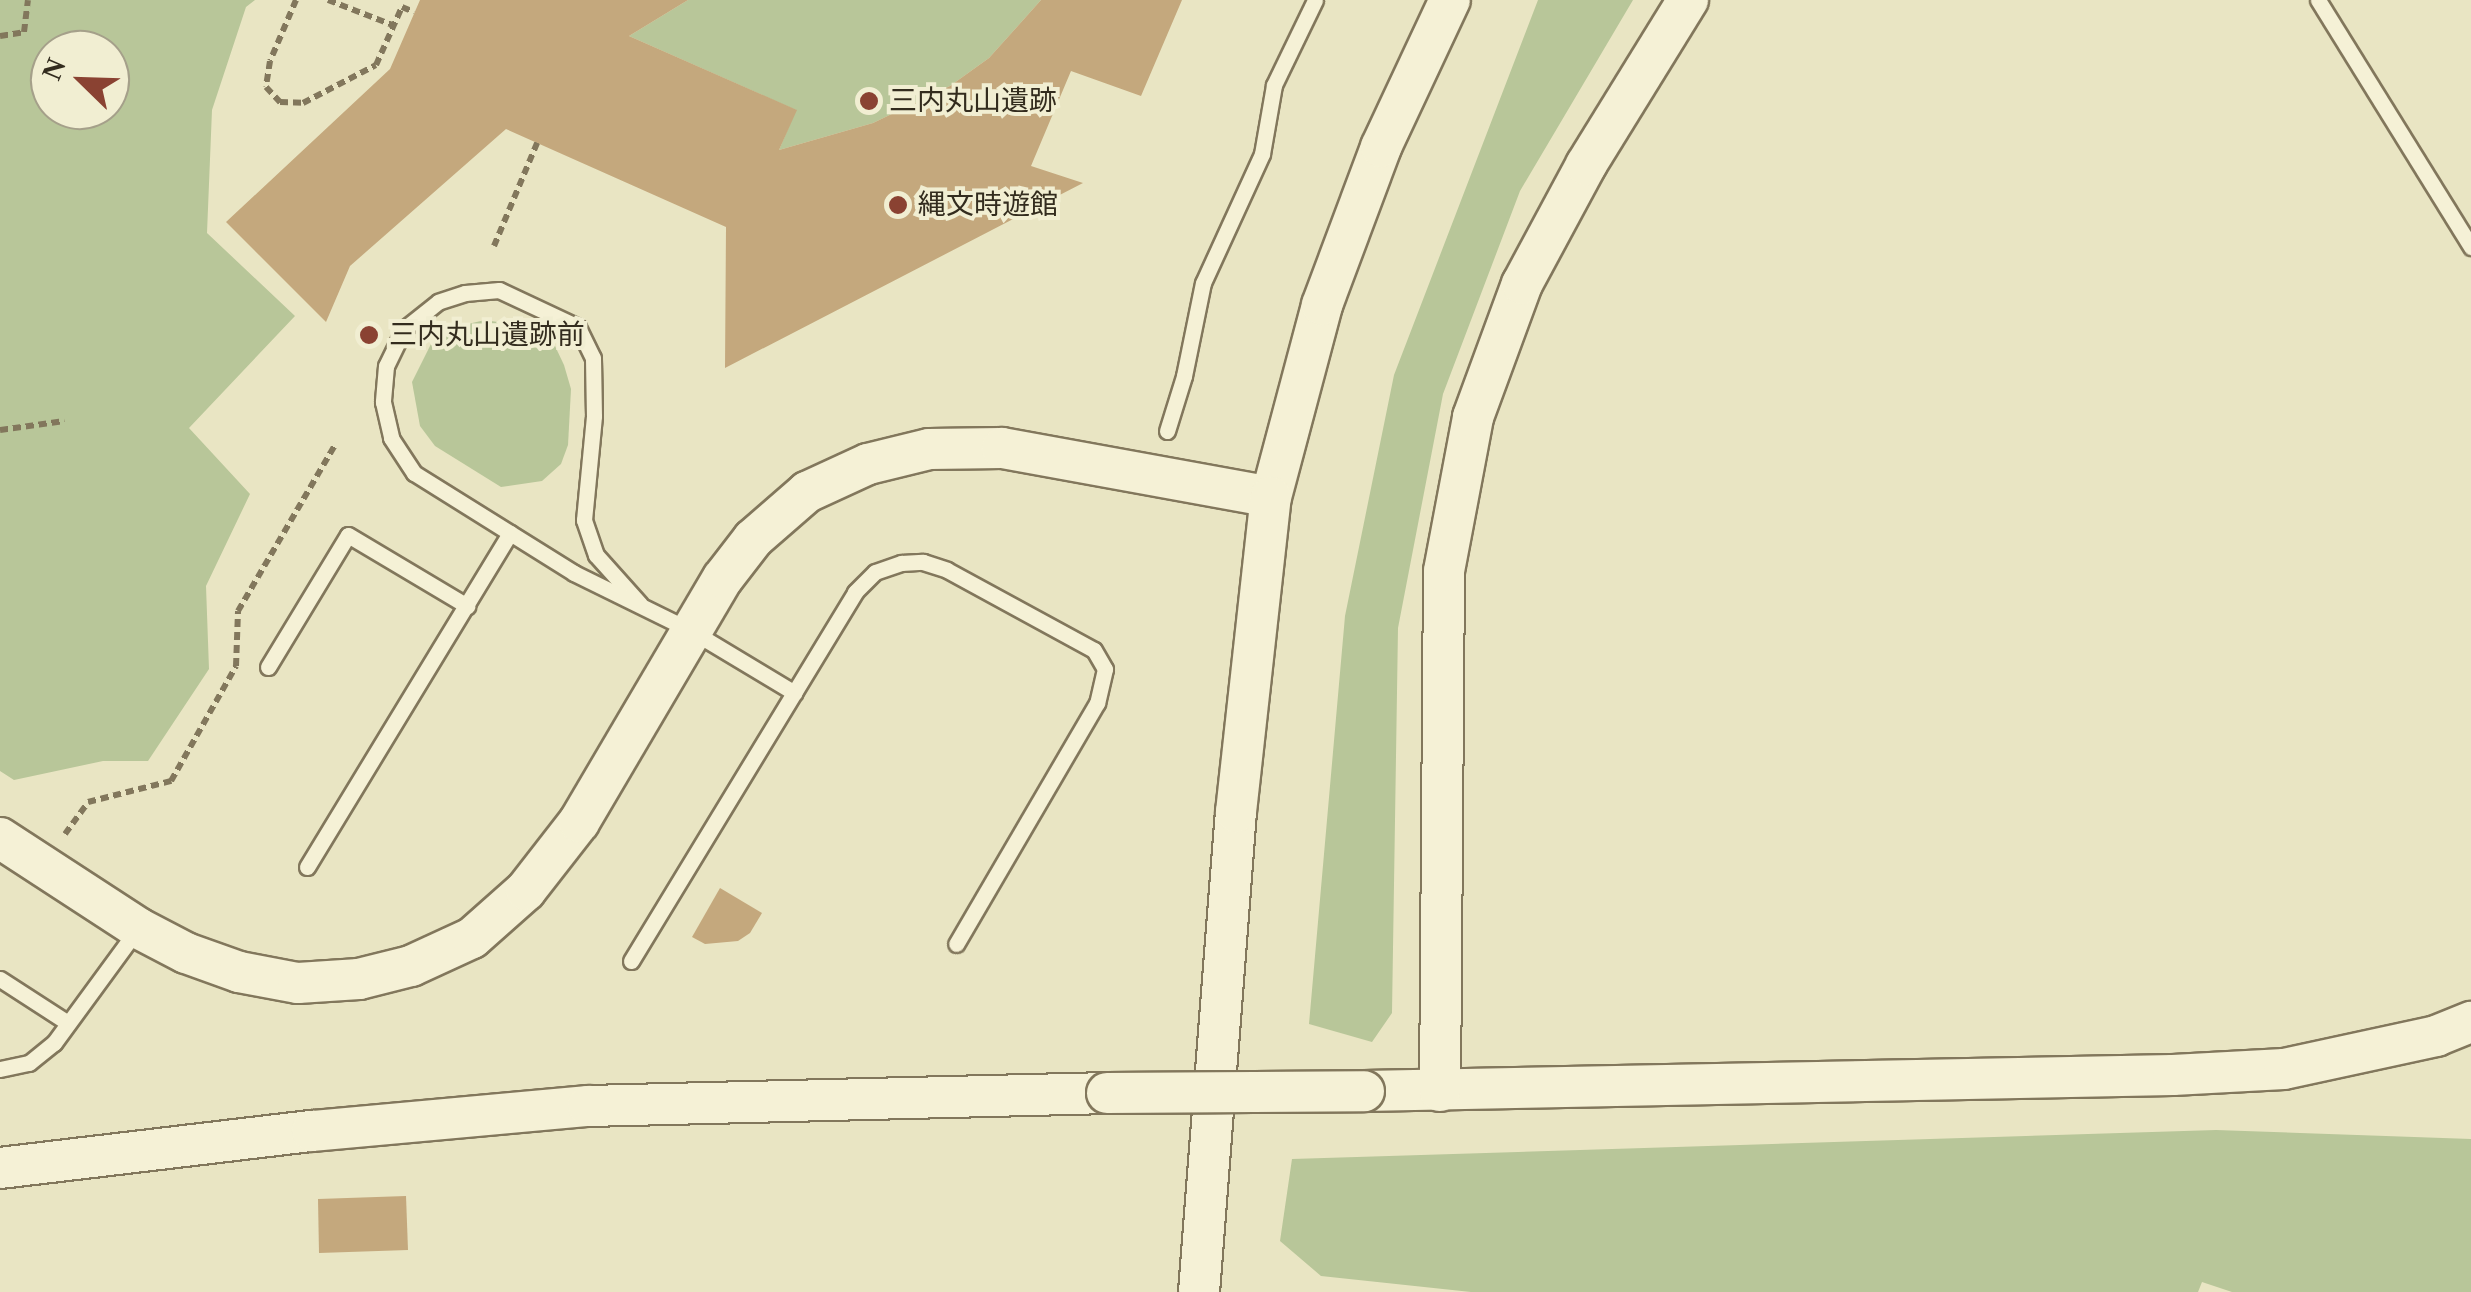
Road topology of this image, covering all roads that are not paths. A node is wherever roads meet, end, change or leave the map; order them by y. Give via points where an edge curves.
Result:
1 (1314, 0) edge
2 (1450, 0) edge
3 (1688, 0) edge
4 (2318, 0) edge
5 (2471, 247) edge
6 (1167, 431) dead end
7 (1272, 496) junction
8 (510, 534) junction
9 (640, 604) junction
10 (467, 606) junction
11 (690, 630) junction
12 (268, 668) dead end
13 (795, 693) junction
14 (0, 838) edge
15 (307, 867) dead end
16 (138, 928) junction
17 (956, 944) dead end
18 (631, 961) dead end
19 (0, 979) edge
20 (2471, 1022) edge
21 (68, 1023) junction
22 (0, 1069) edge
23 (1440, 1091) junction
24 (0, 1168) edge
25 (1199, 1292) edge

1 - 6 lane via 1274,86 1262,154 1204,283
2 - 7 street via 1381,146 1322,305
3 - 23 street via 1522,284 1473,417 1444,571
4 - 5 lane
7 - 11 street via 1002,448 929,449 868,464 807,492 753,539
7 - 25 street via 1236,812
8 - 9 lane
8 - 9 lane via 414,473 392,438 384,402 386,366 404,329 438,302 464,293 500,290 578,327 593,358 584,520 596,555
8 - 10 lane
9 - 11 lane
10 - 12 lane via 348,536
10 - 15 lane
11 - 13 lane
11 - 16 street via 580,822 526,890 472,938 411,966 359,979 298,983 239,972
13 - 17 lane via 855,592 875,572 901,562 947,570 1094,650 1105,669 1097,702
13 - 18 lane
14 - 16 street
16 - 21 lane
19 - 21 lane
20 - 23 street via 2436,1036 2266,1070
21 - 22 lane via 29,1063
23 - 24 street, bridge via 588,1106

